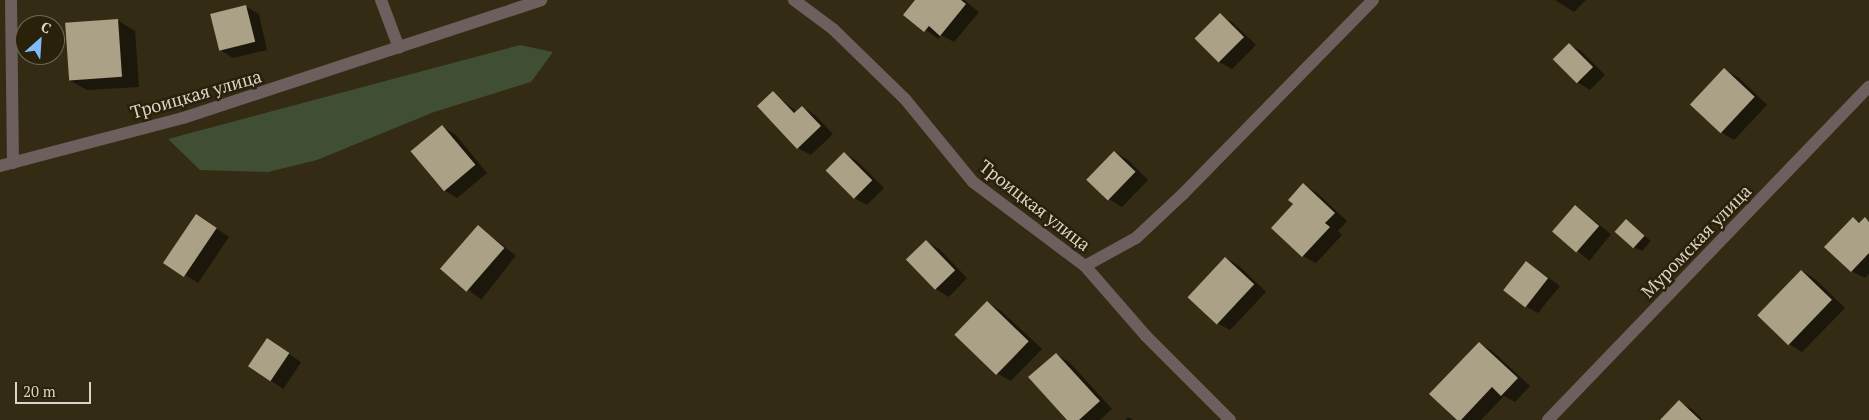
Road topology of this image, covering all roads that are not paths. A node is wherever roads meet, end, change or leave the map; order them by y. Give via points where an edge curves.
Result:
1 (11, 0) edge
2 (381, 0) edge
3 (541, 0) edge
4 (794, 0) edge
5 (1373, 0) edge
6 (809, 4) edge
7 (399, 48) junction
8 (1869, 87) edge
9 (6, 164) edge
10 (1085, 266) junction
11 (1230, 420) edge
12 (1548, 420) edge

1 - 9 street
2 - 7 street
3 - 7 street, Троицкая улица
4 - 6 street, Троицкая улица
5 - 10 street via 1176,202 1136,238
6 - 10 street, Троицкая улица via 905,100 973,182
7 - 9 street, Троицкая улица via 183,118
8 - 12 street, Муромская улица
10 - 11 street, Троицкая улица via 1146,336

